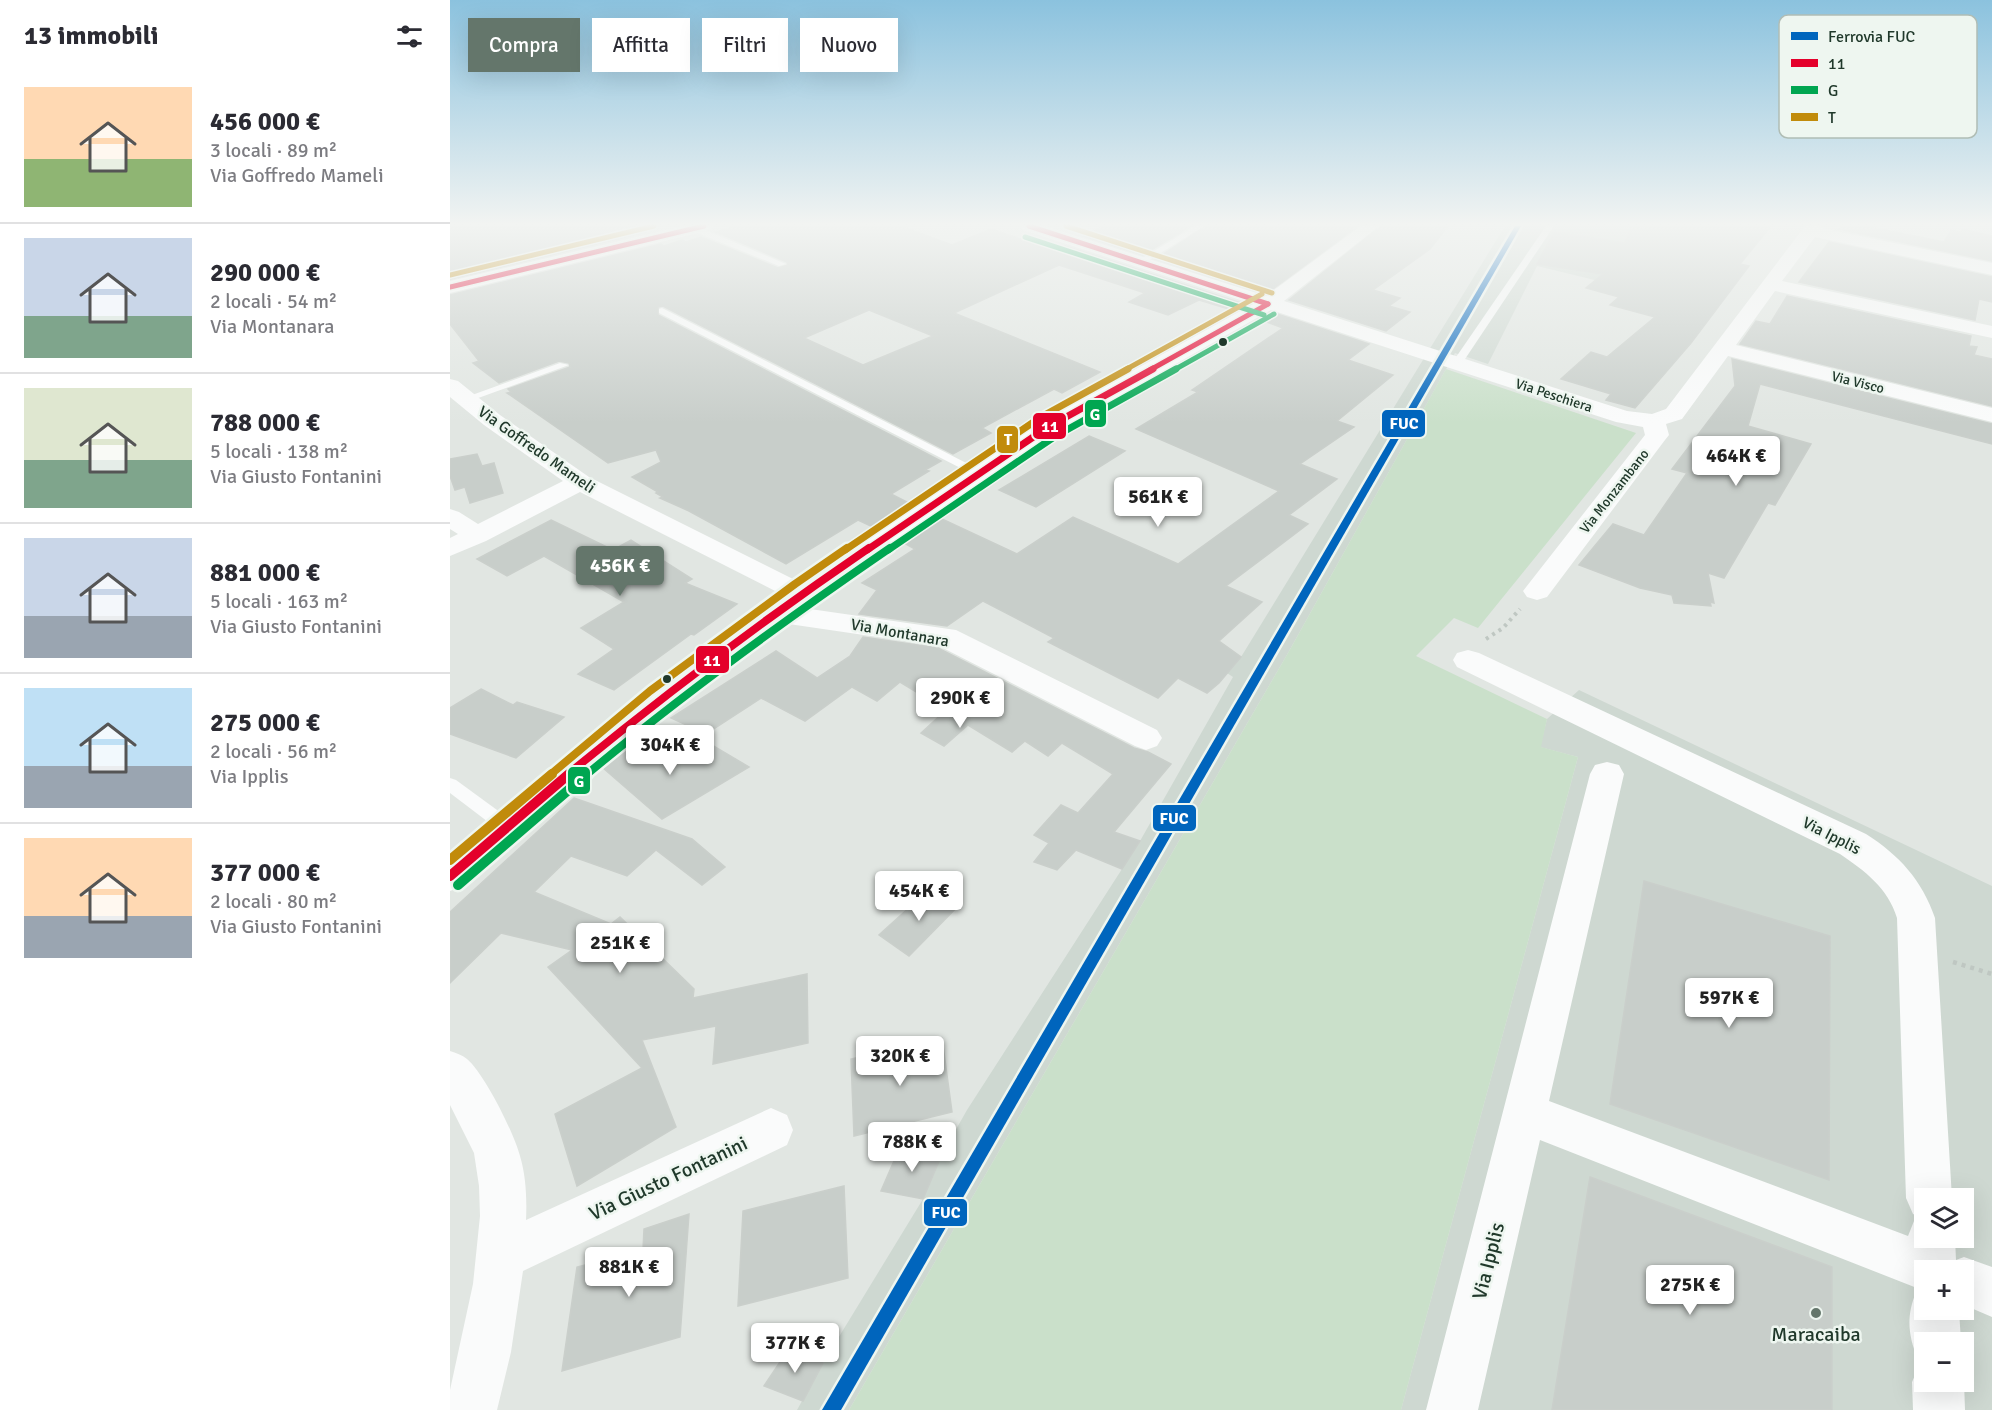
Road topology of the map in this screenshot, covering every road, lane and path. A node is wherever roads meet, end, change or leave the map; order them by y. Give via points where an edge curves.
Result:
1 (1231, 292) edge
2 (1284, 292) edge
3 (1505, 292) edge
4 (1767, 292) edge
5 (1804, 292) edge
6 (1268, 304) junction
7 (662, 310) dead end
8 (1992, 332) edge
9 (1725, 349) junction
10 (1457, 363) junction
11 (564, 365) dead end
12 (458, 393) edge
13 (1992, 416) edge
14 (1653, 421) junction
15 (978, 473) junction
16 (580, 482) junction
17 (451, 519) edge
18 (477, 535) junction
19 (450, 548) edge
20 (1537, 591) joint
21 (802, 594) junction
22 (776, 613) junction
23 (1479, 647) joint
24 (1146, 738) dead end
25 (1607, 774) dead end
26 (450, 784) edge
27 (506, 826) junction
28 (450, 876) edge
29 (450, 1071) edge
30 (1524, 1113) junction
31 (771, 1130) dead end
32 (1929, 1188) edge
33 (500, 1257) junction
34 (1914, 1263) edge
35 (1974, 1285) edge
36 (1992, 1292) edge
37 (1938, 1392) edge
38 (471, 1410) edge
39 (1452, 1410) edge
40 (1939, 1410) edge

1 - 6 street, Via Peschiera
2 - 6 street
3 - 10 lane
4 - 9 street
5 - 8 street
6 - 10 street, Via Peschiera
6 - 15 street via 1048,427
7 - 15 lane
9 - 13 street, Via Visco
9 - 14 street via 1674,414
10 - 14 street, Via Peschiera via 1624,417
11 - 12 lane, Via Goffredo Mameli
12 - 16 street, Via Goffredo Mameli
14 - 20 street, Via Monzambano via 1657,435
15 - 21 street
16 - 18 street
16 - 21 street, Via Goffredo Mameli
17 - 18 street
18 - 19 street
20 - 23 path via 1503,628
21 - 22 street
22 - 24 street, Via Montanara via 946,637
22 - 27 street via 658,700
23 - 32 street, Via Ipplis via 1845,840 1868,853 1900,883 1912,901 1916,918
25 - 30 street, Via Ipplis
26 - 27 lane
27 - 28 street
29 - 33 street via 463,1084 498,1157 504,1205
30 - 34 street
30 - 39 street, Via Ipplis
31 - 33 street, Via Giusto Fontanini
33 - 38 street via 485,1356
35 - 36 street
37 - 40 street

